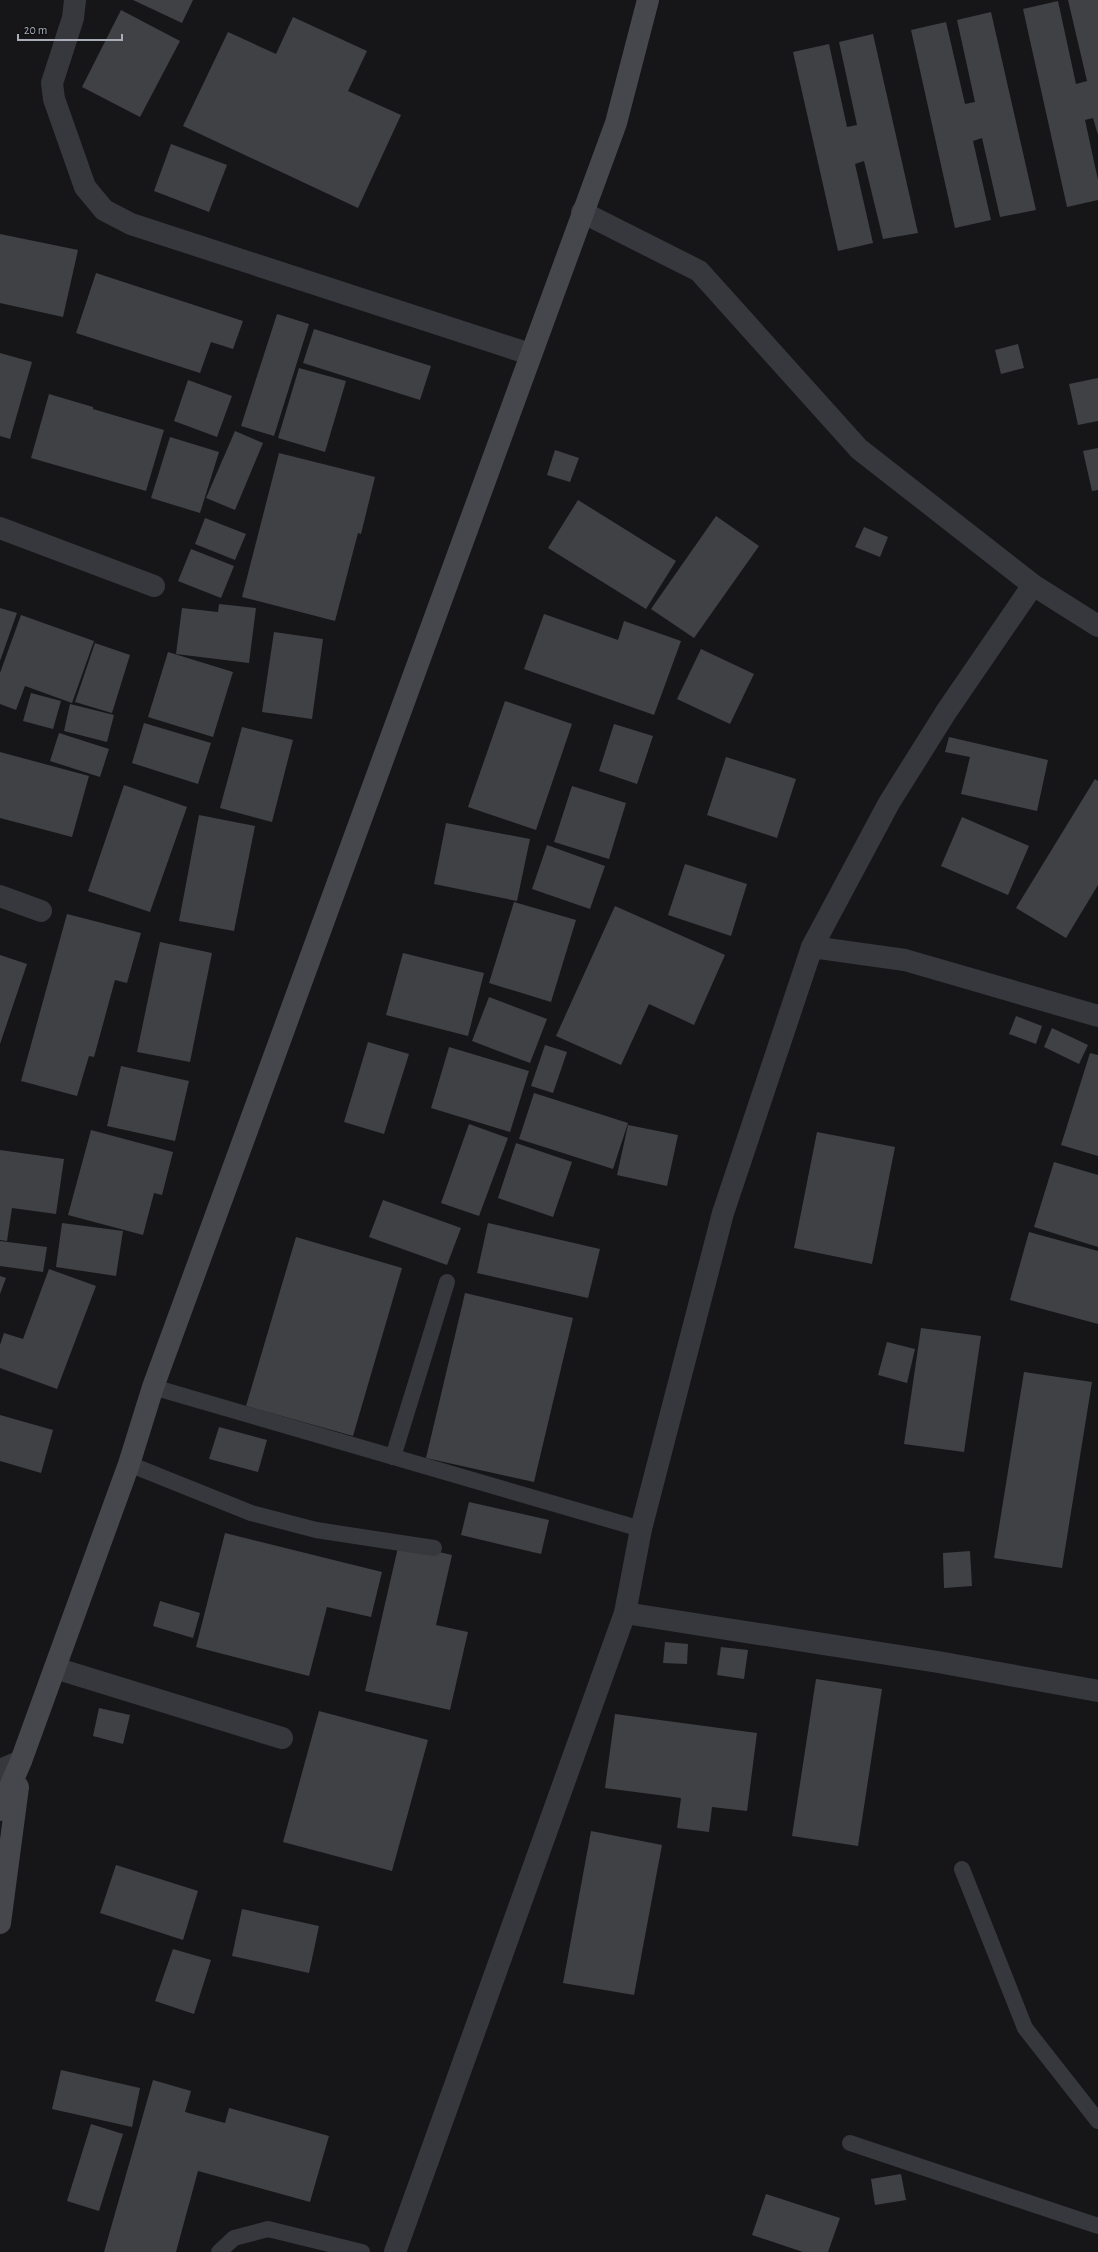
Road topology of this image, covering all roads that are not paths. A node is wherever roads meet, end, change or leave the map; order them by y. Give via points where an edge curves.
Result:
1 (75, 0) edge
2 (648, 0) edge
3 (582, 212) junction
4 (530, 354) junction
5 (0, 528) edge
6 (1034, 585) junction
7 (154, 586) dead end
8 (1098, 626) edge
9 (0, 896) edge
10 (40, 911) dead end
11 (812, 947) junction
12 (1098, 1016) edge
13 (446, 1282) dead end
14 (153, 1387) junction
15 (393, 1457) junction
16 (129, 1464) junction
17 (641, 1529) junction
18 (434, 1548) dead end
19 (625, 1612) junction
20 (55, 1668) junction
21 (1098, 1691) edge
22 (282, 1738) dead end
23 (21, 1761) junction
24 (0, 1770) edge
25 (0, 1810) edge
26 (962, 1869) dead end
27 (0, 1923) edge
28 (1098, 2121) edge
29 (850, 2143) dead end
30 (1098, 2226) edge
31 (219, 2252) edge
32 (362, 2252) edge
33 (395, 2252) edge

1 - 4 street via 73,18 52,83 53,93 85,187 104,210 131,224
2 - 3 main road via 616,123
3 - 4 main road
3 - 6 street via 699,272 859,449
4 - 14 main road
5 - 7 street
6 - 8 street
6 - 11 street via 946,712 889,803
9 - 10 street
11 - 12 street via 905,960
11 - 17 street via 723,1213
13 - 15 lane
14 - 15 lane
14 - 16 main road
15 - 17 lane
16 - 18 lane via 251,1513 316,1530
16 - 20 main road
17 - 19 street
19 - 21 street via 938,1662
19 - 33 street
20 - 22 street
20 - 23 main road
23 - 24 street
23 - 25 main road
23 - 27 main road
26 - 28 lane via 1025,2028
29 - 30 lane
31 - 32 lane via 234,2238 268,2229

